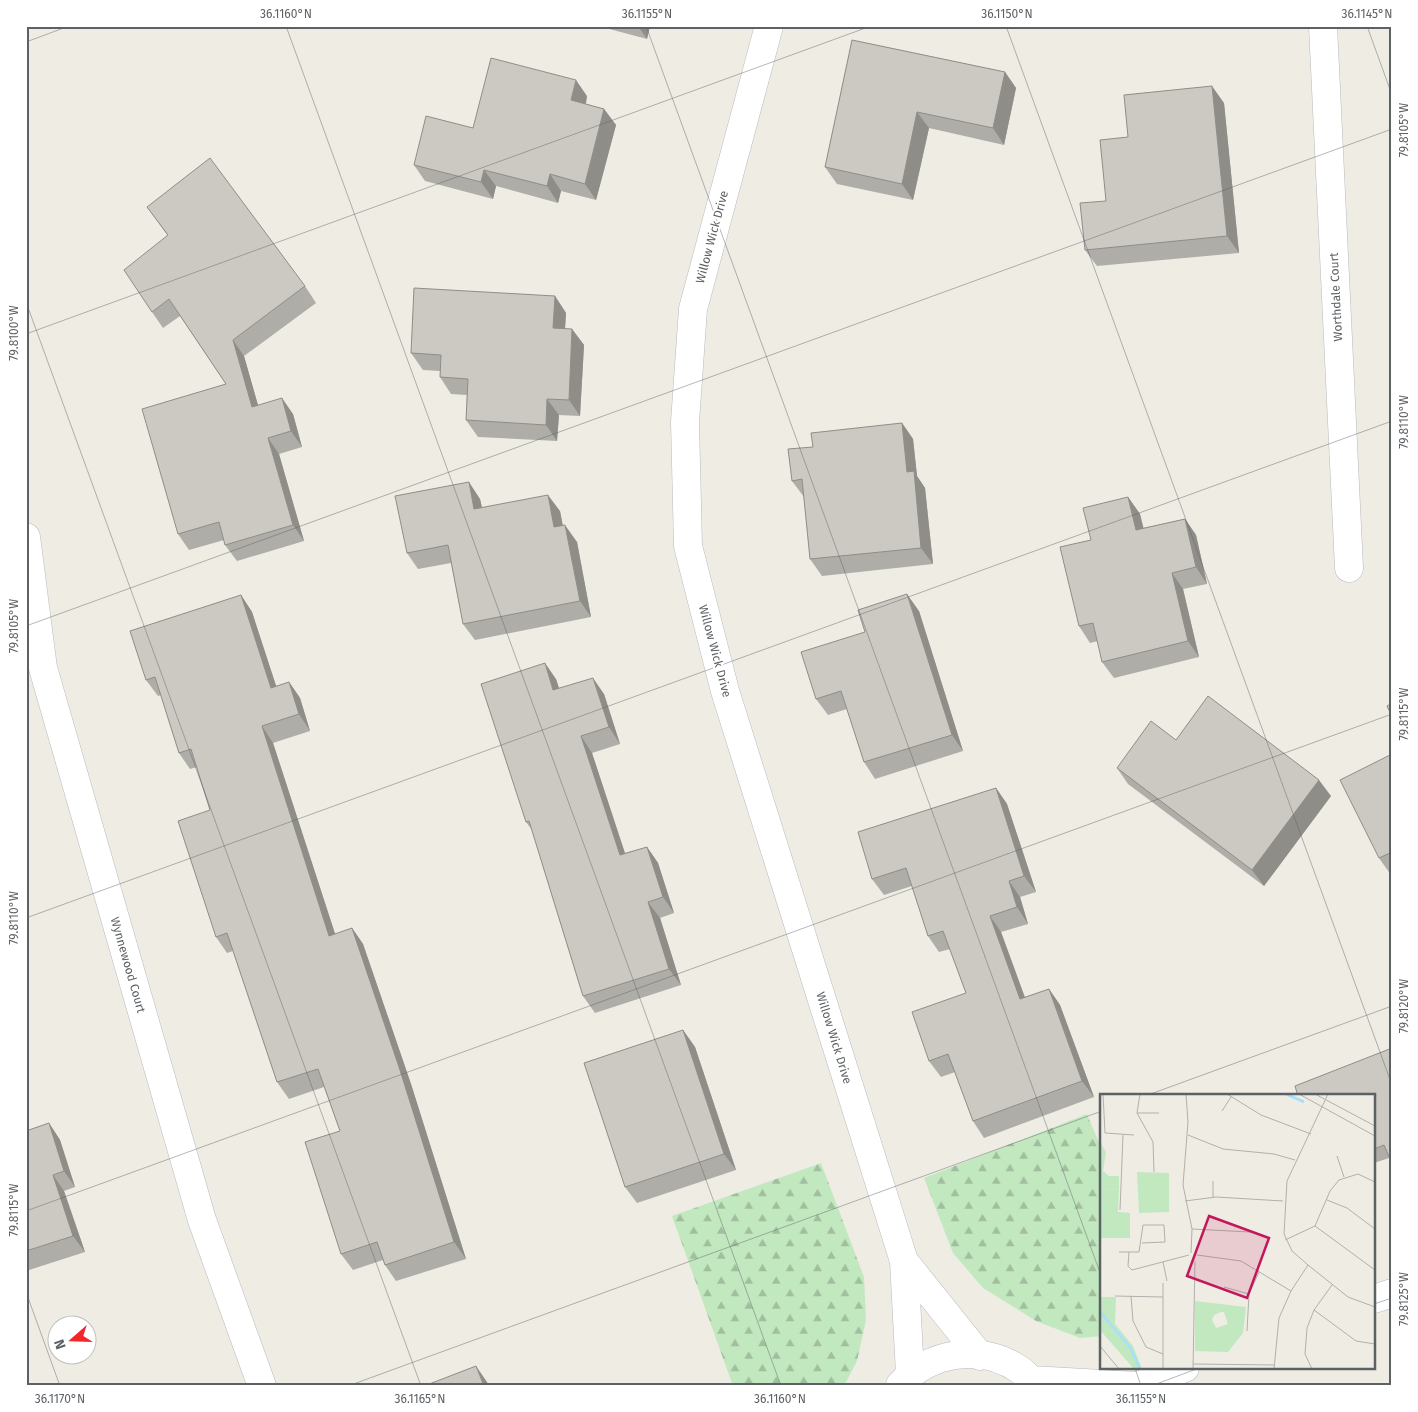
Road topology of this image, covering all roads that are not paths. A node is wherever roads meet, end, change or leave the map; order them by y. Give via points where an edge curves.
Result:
1 (769, 26) edge
2 (1323, 26) edge
3 (26, 537) edge
4 (1349, 568) dead end
5 (904, 1261) junction
6 (1392, 1293) edge
7 (1376, 1298) edge
8 (980, 1356) junction
9 (1180, 1370) edge
10 (904, 1380) edge
11 (1034, 1383) edge
12 (262, 1386) edge
13 (1137, 1386) edge

1 - 5 street, Willow Wick Drive via 693,309 685,422 688,546 725,691
2 - 4 street, Worthdale Court
3 - 12 street, Wynnewood Court via 43,668 202,1220
5 - 8 street, Willow Wick Drive
5 - 10 street, Willow Wick Drive
6 - 7 street
8 - 10 street via 964,1353 935,1359
8 - 11 street via 993,1357 1019,1369
9 - 13 street
11 - 13 street

